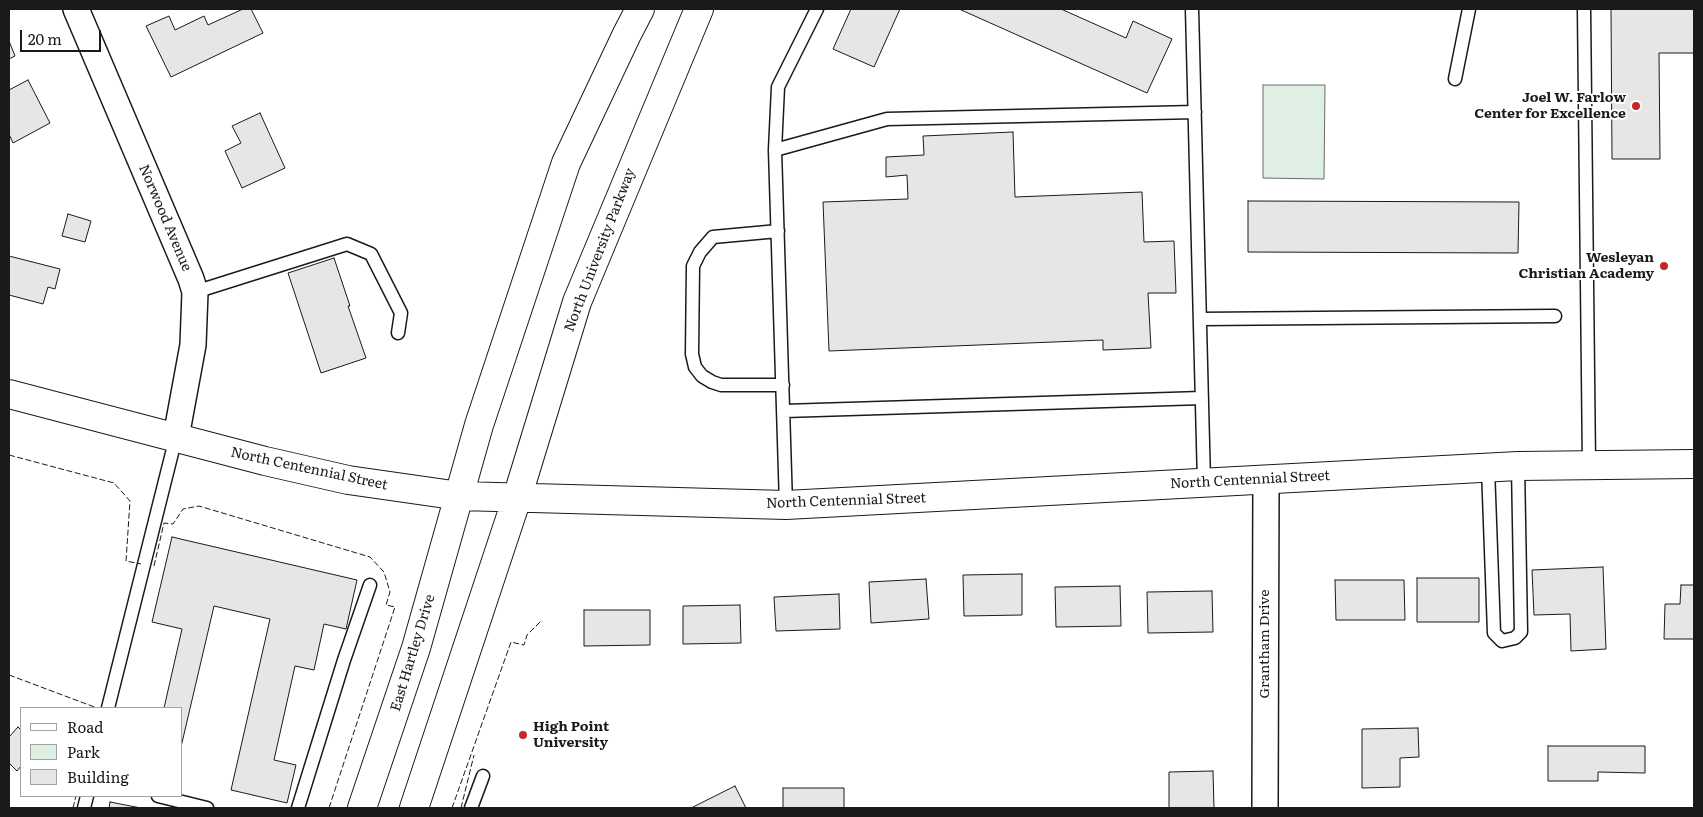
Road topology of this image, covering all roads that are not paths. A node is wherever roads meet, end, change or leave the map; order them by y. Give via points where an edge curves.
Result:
1 (76, 9) edge
2 (640, 9) edge
3 (699, 9) edge
4 (817, 9) edge
5 (1192, 9) edge
6 (1470, 9) edge
7 (1584, 9) edge
8 (1455, 79) dead end
9 (1195, 112) junction
10 (775, 150) junction
11 (778, 231) junction
12 (195, 292) junction
13 (1555, 316) dead end
14 (1200, 319) junction
15 (398, 333) dead end
16 (783, 385) junction
17 (9, 394) edge
18 (1202, 398) junction
19 (784, 411) junction
20 (176, 437) junction
21 (1694, 464) edge
22 (1589, 465) junction
23 (1518, 466) junction
24 (1488, 468) junction
25 (1266, 479) junction
26 (1204, 483) junction
27 (460, 496) junction
28 (517, 498) junction
29 (786, 505) junction
30 (370, 586) dead end
31 (108, 707) edge
32 (483, 776) dead end
33 (162, 797) edge
34 (208, 808) edge
35 (298, 808) edge
36 (362, 808) edge
37 (414, 808) edge
38 (472, 808) edge
39 (1264, 808) edge

1 - 12 street, Norwood Avenue
2 - 27 main road via 566,163 479,425
3 - 28 main road, North University Parkway via 577,302
4 - 10 lane via 778,87
5 - 9 lane
6 - 8 lane
7 - 22 lane
9 - 10 lane via 887,119
9 - 14 lane
10 - 11 lane
11 - 16 lane
11 - 16 lane via 713,237 700,252 692,266 692,354 695,367 712,382 721,385
12 - 15 lane via 347,244 371,254 401,313
12 - 20 street, Norwood Avenue via 193,345
13 - 14 lane
14 - 18 lane
16 - 19 lane
17 - 20 main road, North Centennial Street
18 - 19 lane
18 - 26 lane
19 - 29 lane
20 - 27 main road, North Centennial Street via 348,480
20 - 31 lane
21 - 22 main road, North Centennial Street
22 - 23 main road, North Centennial Street
23 - 24 main road, North Centennial Street
23 - 24 lane via 1521,632 1515,638 1502,641 1494,632
24 - 25 main road, North Centennial Street
25 - 26 main road, North Centennial Street
25 - 39 street, Grantham Drive
26 - 29 main road, North Centennial Street
27 - 28 main road, North Centennial Street
27 - 36 main road, East Hartley Drive via 416,648
28 - 29 main road, North Centennial Street
28 - 37 main road
30 - 35 lane
32 - 38 lane
33 - 34 lane

